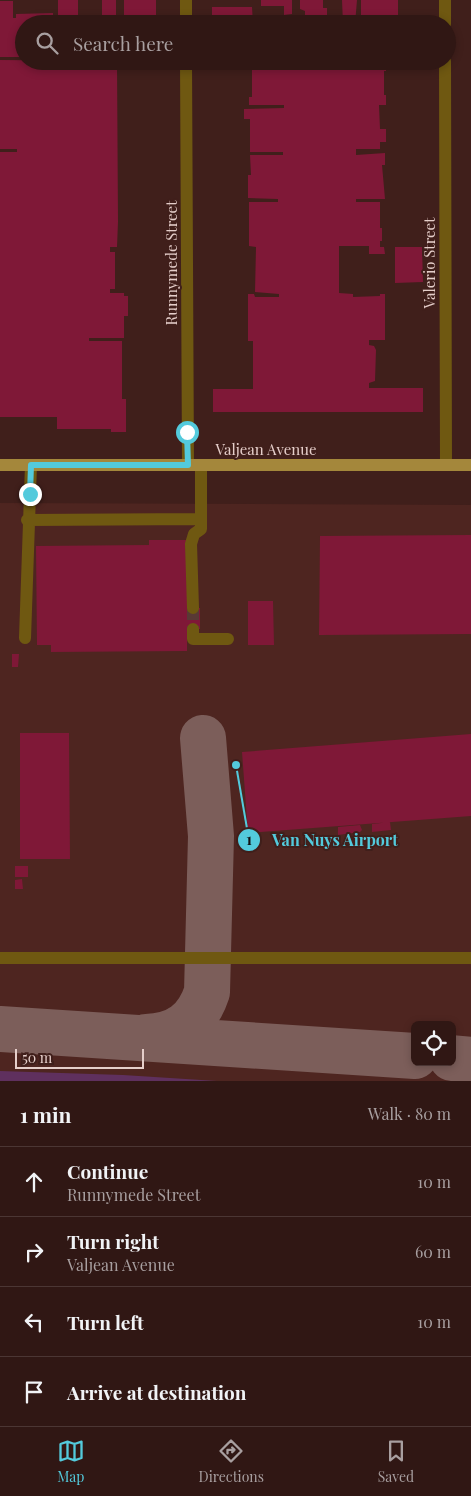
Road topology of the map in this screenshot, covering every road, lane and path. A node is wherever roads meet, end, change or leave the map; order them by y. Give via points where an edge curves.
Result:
1 (186, 0) edge
2 (445, 0) edge
3 (186, 15) edge
4 (445, 15) edge
5 (186, 70) edge
6 (445, 70) edge
7 (0, 465) edge
8 (31, 465) junction
9 (194, 465) junction
10 (446, 465) junction
11 (471, 465) edge
12 (202, 519) junction
13 (27, 520) junction
14 (192, 608) tunnel mouth
15 (192, 629) dead end
16 (25, 638) dead end
17 (228, 639) dead end
18 (0, 958) edge
19 (471, 958) edge

1 - 3 street
2 - 4 street
5 - 9 street, Runnymede Street
6 - 10 street, Valerio Street
7 - 8 main road, Valjean Avenue
8 - 9 main road, Valjean Avenue
8 - 13 street
9 - 10 main road, Valjean Avenue
9 - 12 street, Runnymede Street
10 - 11 main road, Valjean Avenue
12 - 13 street
12 - 14 street via 202,529 194,534 191,544
13 - 16 street
15 - 17 street via 192,639
18 - 19 street

